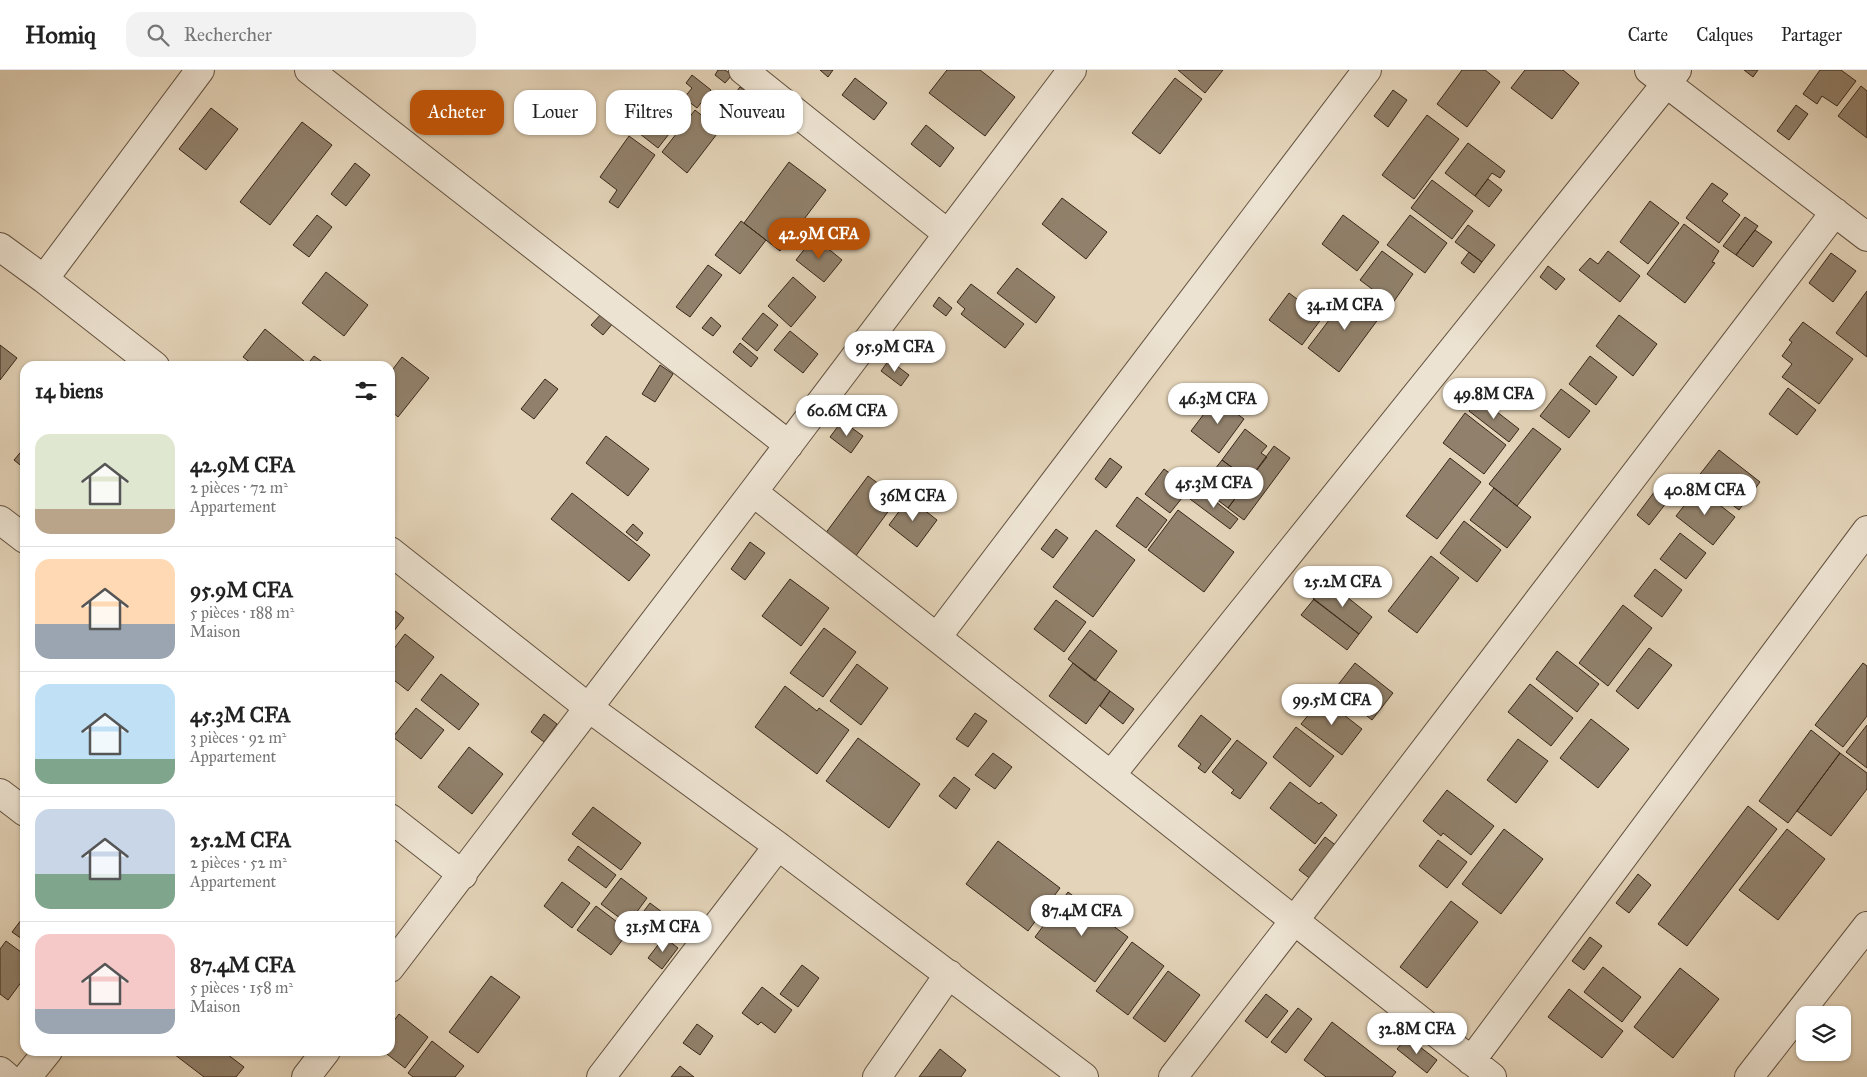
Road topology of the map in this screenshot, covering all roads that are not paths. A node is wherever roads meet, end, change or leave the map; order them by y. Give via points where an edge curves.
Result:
1 (200, 70) edge
2 (309, 70) edge
3 (743, 70) edge
4 (1072, 70) edge
5 (1367, 70) edge
6 (1664, 74) edge
7 (1835, 212) junction
8 (948, 234) junction
9 (1867, 237) edge
10 (0, 247) edge
11 (44, 279) junction
12 (149, 361) edge
13 (789, 445) junction
14 (754, 492) junction
15 (0, 520) edge
16 (1867, 530) edge
17 (20, 535) edge
18 (395, 555) edge
19 (937, 637) junction
20 (589, 708) junction
21 (1111, 775) junction
22 (0, 793) edge
23 (20, 808) edge
24 (395, 822) edge
25 (778, 846) junction
26 (463, 875) junction
27 (1294, 921) junction
28 (1867, 926) edge
29 (395, 962) edge
30 (949, 974) junction
31 (44, 1056) edge
32 (322, 1056) edge
33 (1471, 1061) junction
34 (0, 1071) edge
35 (8, 1077) edge
36 (27, 1077) edge
37 (306, 1077) edge
38 (601, 1077) edge
39 (877, 1077) edge
40 (1084, 1077) edge
41 (1173, 1077) edge
42 (1492, 1077) edge
43 (1750, 1077) edge

1 - 11 street
2 - 13 street
3 - 8 street
4 - 8 street
5 - 19 street
6 - 7 street
6 - 21 street
7 - 9 street
7 - 27 street
8 - 13 street
10 - 11 street
11 - 12 street
13 - 14 street
14 - 19 street
14 - 20 street
15 - 17 street
16 - 33 street
18 - 20 street
19 - 21 street
20 - 25 street
20 - 26 street
21 - 27 street
22 - 23 street
24 - 26 street
25 - 30 street
25 - 38 street
26 - 29 street
27 - 33 street
27 - 41 street
28 - 43 street
30 - 39 street
30 - 40 street
31 - 36 street
32 - 37 street
33 - 42 street
34 - 35 street

